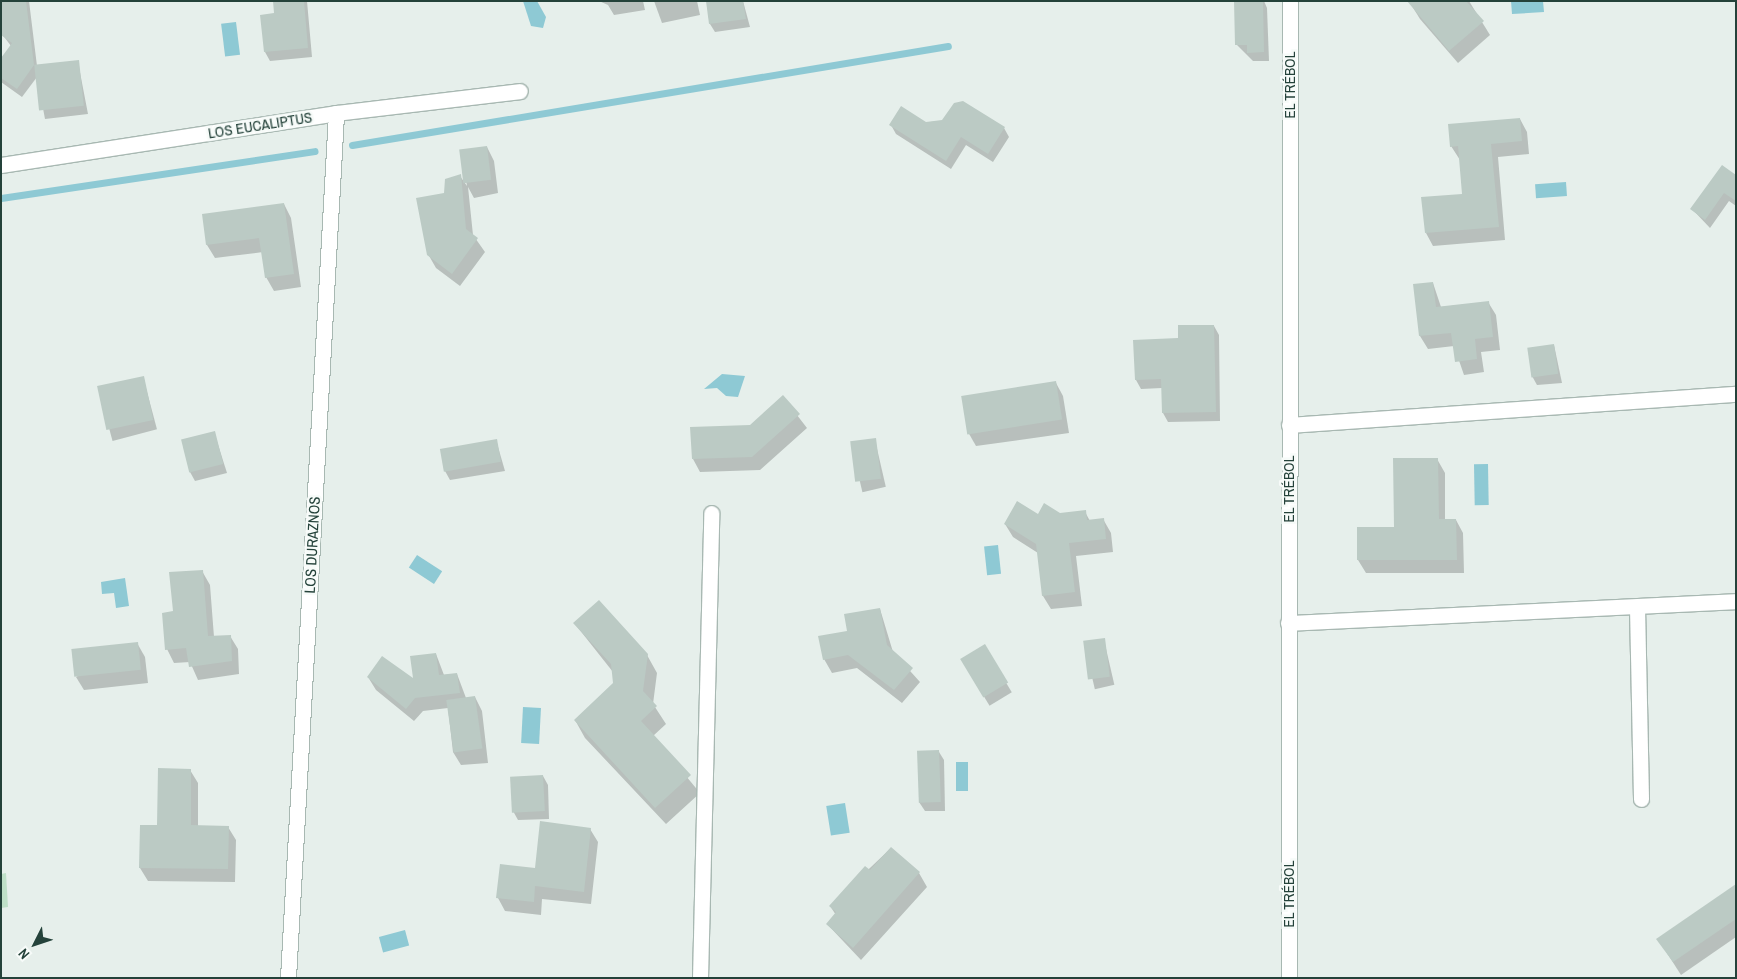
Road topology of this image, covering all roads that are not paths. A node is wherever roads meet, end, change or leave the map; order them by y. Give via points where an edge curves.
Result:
1 (1290, 1) edge
2 (520, 91) dead end
3 (336, 113) junction
4 (1, 165) edge
5 (1736, 394) edge
6 (1288, 425) junction
7 (711, 513) dead end
8 (1736, 601) edge
9 (1637, 607) junction
10 (1288, 623) junction
11 (1641, 799) dead end
12 (288, 978) edge
13 (700, 978) edge
14 (1289, 978) edge

1 - 6 street, EL TRÉBOL
2 - 3 street, LOS EUCALIPTUS
3 - 4 street, LOS EUCALIPTUS
3 - 12 street, LOS DURAZNOS
5 - 6 street
6 - 10 street, EL TRÉBOL
7 - 13 street
8 - 9 street
9 - 10 street
9 - 11 street
10 - 14 street, EL TRÉBOL

